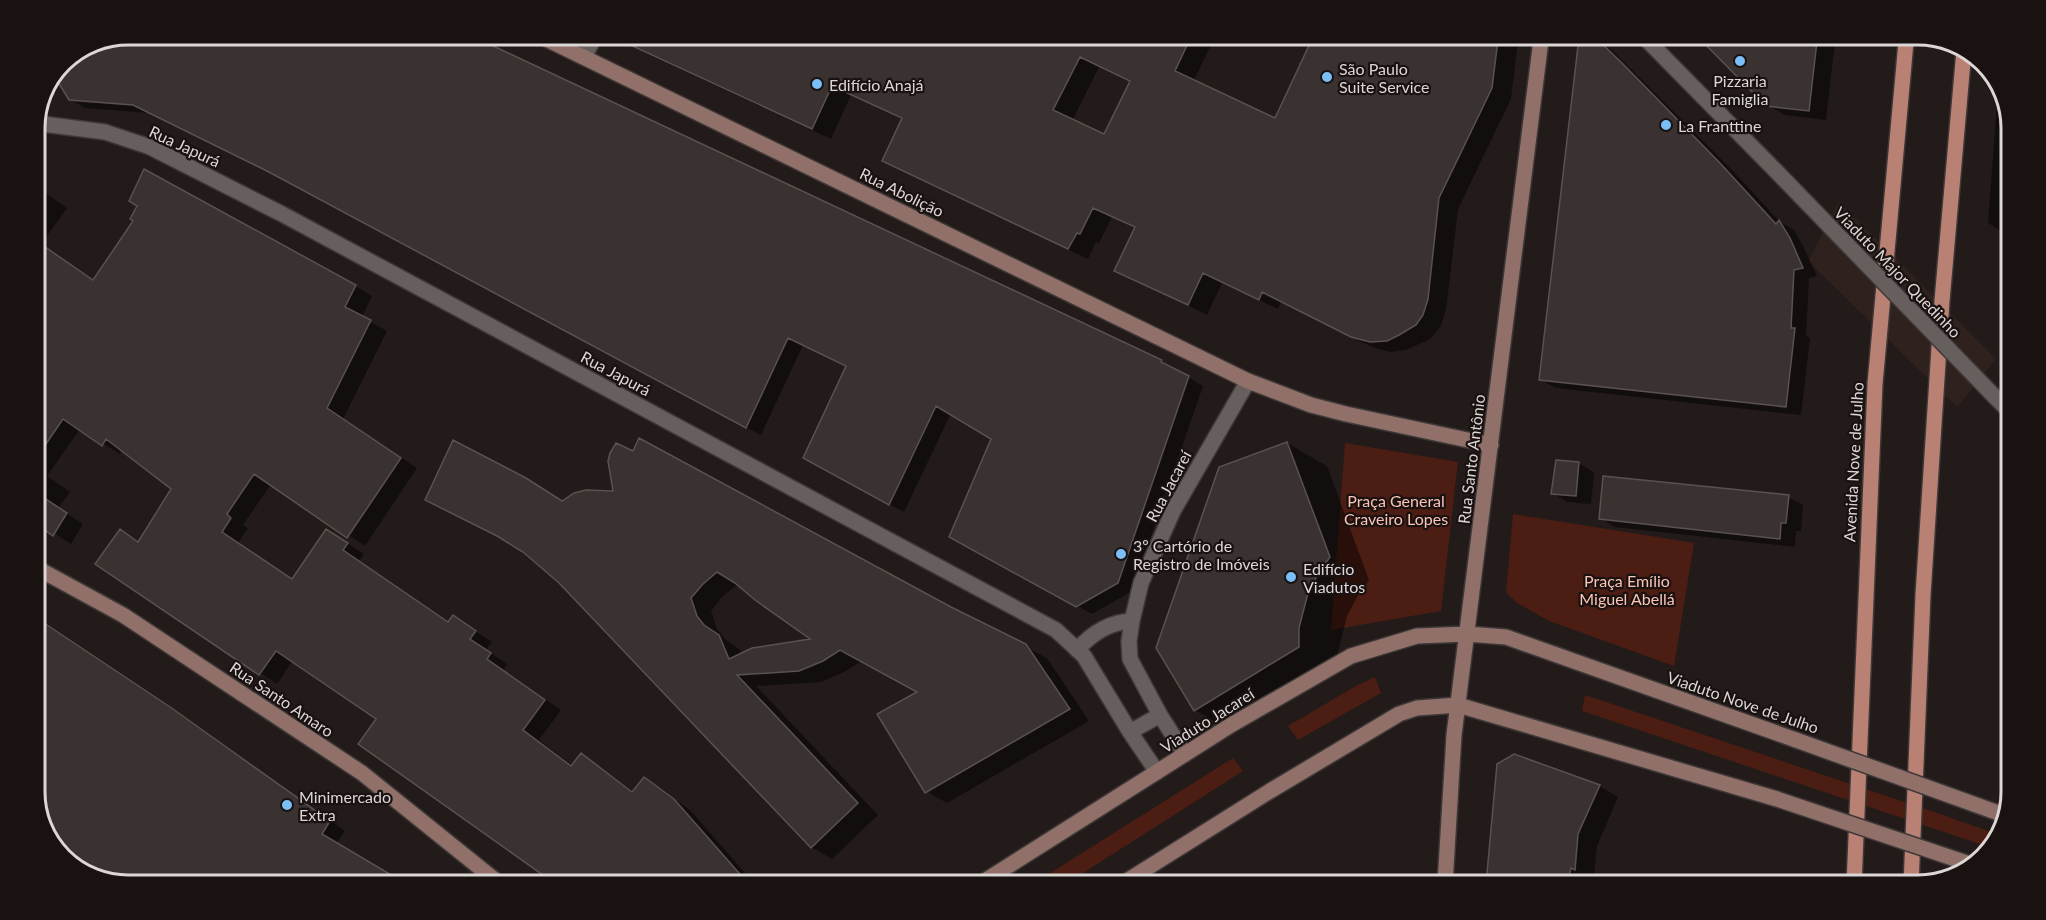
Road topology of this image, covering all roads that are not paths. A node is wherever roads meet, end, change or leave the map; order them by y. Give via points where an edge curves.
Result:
1 (559, 45) edge
2 (590, 45) edge
3 (1540, 45) edge
4 (1653, 45) edge
5 (1906, 45) edge
6 (584, 57) junction
7 (1963, 58) edge
8 (45, 124) edge
9 (1248, 381) junction
10 (2001, 403) edge
11 (1491, 445) junction
12 (45, 572) edge
13 (1132, 621) junction
14 (1467, 634) junction
15 (1077, 650) junction
16 (1458, 705) junction
17 (1160, 715) junction
18 (1130, 732) junction
19 (1185, 754) junction
20 (1157, 772) junction
21 (1998, 813) edge
22 (1963, 861) edge
23 (489, 875) edge
24 (994, 875) edge
25 (1136, 875) edge
26 (1446, 875) edge
27 (1854, 875) edge
28 (1911, 875) edge

1 - 6 street, Rua Abolição
2 - 6 street
3 - 11 street, Rua Santo Antônio
4 - 10 street, Viaduto Major Quedinho, bridge
5 - 27 main road, Avenida Nove de Julho via 1875,384
6 - 9 street, Rua Abolição
7 - 28 main road via 1942,301 1923,595
8 - 15 street, Rua Japurá via 105,132 150,147 282,214 1056,630
9 - 11 street via 1311,405
9 - 13 street, Rua Jacareí via 1173,511 1141,583
11 - 14 street, Rua Santo Antônio
12 - 23 street, Rua Santo Amaro via 123,615 362,773
13 - 15 street via 1098,631
13 - 17 street via 1130,659
14 - 16 street, Rua Santo Antônio
14 - 19 street, Viaduto Jacareí via 1417,636 1351,656
14 - 21 street, Viaduto Nove de Julho, bridge via 1506,638
15 - 18 street, Rua Japurá
16 - 22 street, bridge via 1777,799
16 - 25 street via 1417,708 1399,714
16 - 26 street, Rua Santo Antônio
17 - 18 street
17 - 19 street
18 - 20 street, Rua Japurá
19 - 20 street, Viaduto Jacareí
20 - 24 street, Viaduto Jacareí

